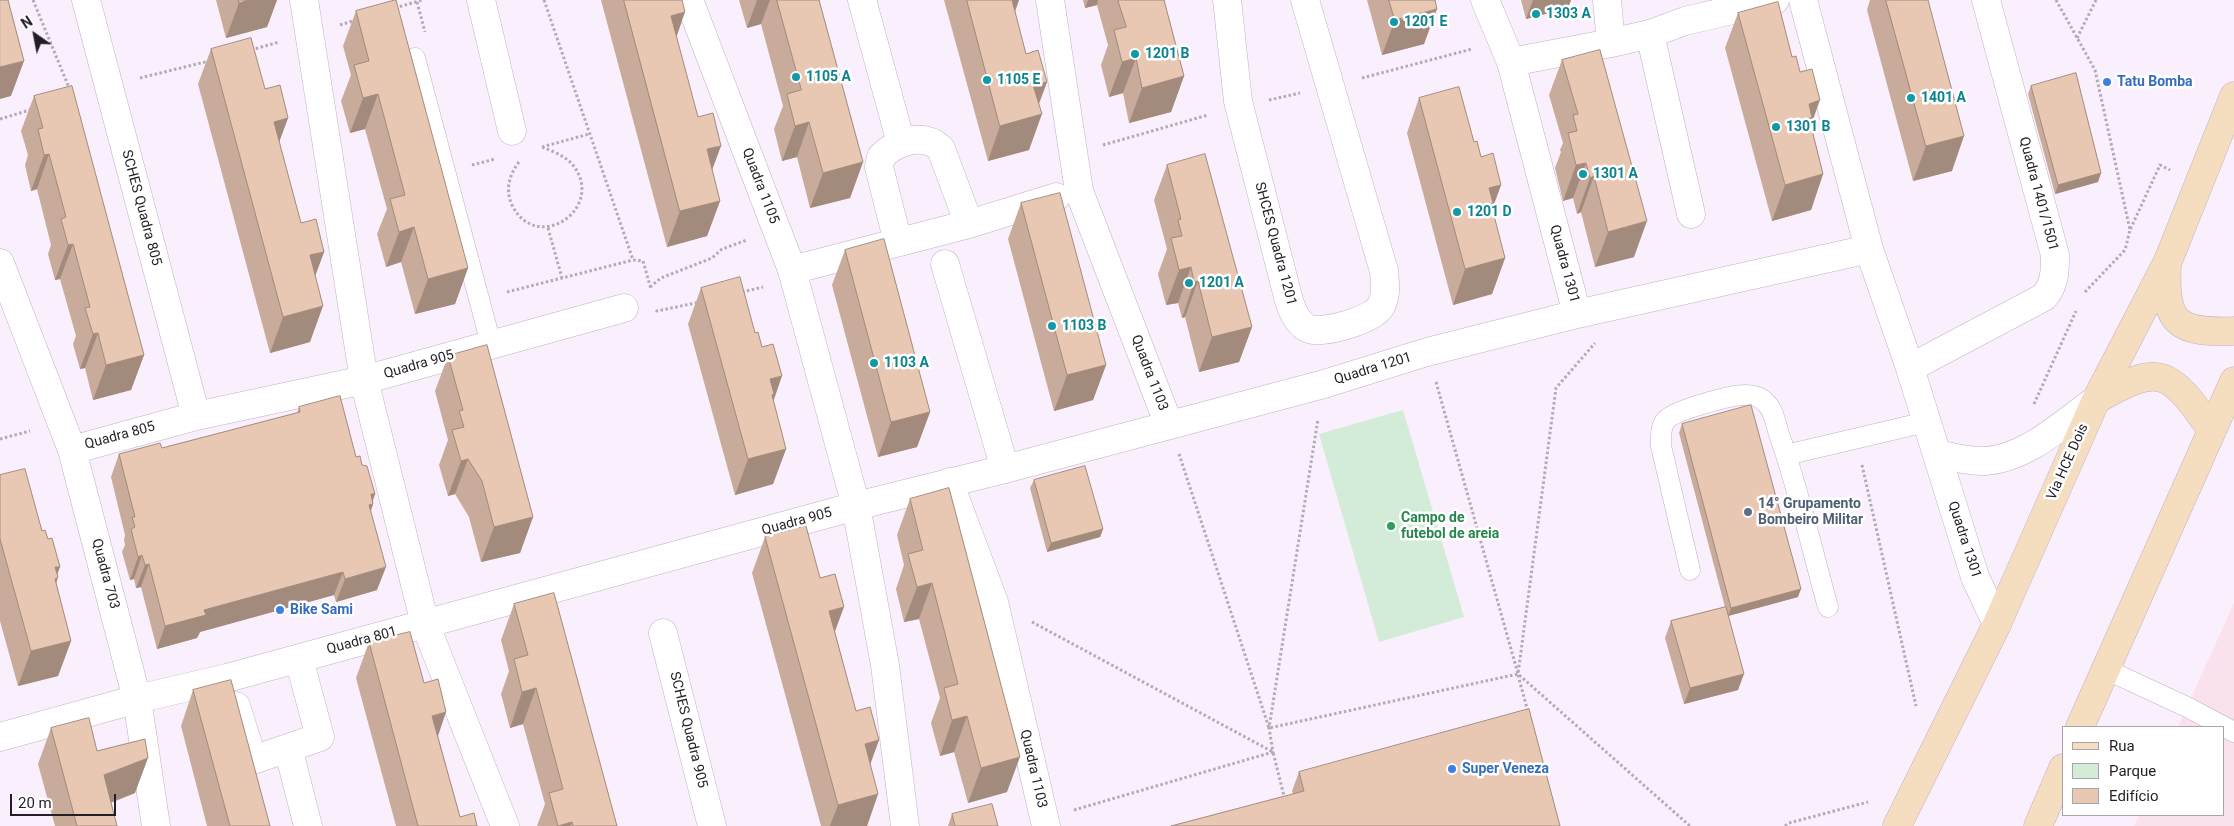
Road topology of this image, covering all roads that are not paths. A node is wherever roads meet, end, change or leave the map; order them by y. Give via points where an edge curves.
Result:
1 (86, 0) edge
2 (304, 0) edge
3 (481, 0) edge
4 (689, 0) edge
5 (862, 0) edge
6 (1050, 0) edge
7 (1227, 0) edge
8 (1305, 0) edge
9 (1485, 0) edge
10 (1607, 0) edge
11 (1775, 0) edge
12 (1803, 0) edge
13 (1986, 0) edge
14 (1682, 11) edge
15 (1650, 34) junction
16 (1612, 43) junction
17 (1506, 52) junction
18 (415, 58) dead end
19 (2234, 96) edge
20 (512, 131) dead end
21 (901, 143) junction
22 (1079, 191) junction
23 (1691, 214) dead end
24 (969, 224) junction
25 (898, 242) junction
26 (1869, 249) junction
27 (2168, 262) junction
28 (0, 263) edge
29 (945, 264) dead end
30 (793, 275) junction
31 (624, 308) road end
32 (1577, 314) junction
33 (2234, 331) edge
34 (491, 344) junction
35 (1910, 368) junction
36 (364, 380) junction
37 (2234, 381) edge
38 (2096, 400) junction
39 (196, 416) junction
40 (1926, 422) junction
41 (1169, 425) junction
42 (2211, 429) junction
43 (72, 450) junction
44 (1937, 454) junction
45 (1786, 455) junction
46 (1005, 469) junction
47 (949, 482) junction
48 (856, 506) junction
49 (1690, 570) dead end
50 (1828, 607) dead end
51 (425, 624) junction
52 (1997, 624) junction
53 (663, 633) dead end
54 (299, 659) junction
55 (2105, 669) junction
56 (227, 678) junction
57 (137, 699) junction
58 (2080, 726) edge
59 (2223, 726) edge
60 (0, 737) edge
61 (288, 748) junction
62 (2062, 770) edge
63 (1909, 799) junction
64 (1046, 822) edge
65 (156, 826) edge
66 (308, 826) edge
67 (505, 826) edge
68 (712, 826) edge
69 (905, 826) edge
70 (1897, 826) edge
71 (1911, 826) edge
72 (2038, 826) edge

1 - 39 street, SCHES Quadra 805
2 - 36 street, Quadra 905
3 - 20 street
4 - 30 street, Quadra 1105
5 - 21 street
6 - 22 street
7 - 8 street, SHCES Quadra 1201 via 1239,106 1292,310 1307,329 1318,330 1339,328 1367,316 1380,308 1386,294 1384,271
9 - 17 street, Quadra 1301
10 - 16 street
11 - 14 street
12 - 26 street, Quadra 1301
13 - 35 street, Quadra 1401/1501 via 2055,255 2052,289 2044,298
14 - 15 street
15 - 16 street
15 - 23 street
16 - 17 street
17 - 32 street, Quadra 1301
18 - 34 lane
19 - 27 main road, Via HCE Dois
21 - 24 street via 926,139 941,149
21 - 25 street via 881,157 879,167
22 - 24 street
22 - 41 street, Quadra 1103
24 - 25 street
25 - 30 street
26 - 32 street, Quadra 1301
26 - 35 street, Quadra 1301
27 - 33 main road via 2166,294 2179,322 2201,331
27 - 38 main road, Via HCE Dois
28 - 43 street, Quadra 805
29 - 46 street
30 - 48 street
31 - 34 street, Quadra 905
32 - 41 street, Quadra 1201
34 - 36 street, Quadra 905
35 - 40 street, Quadra 1301
36 - 39 street, Quadra 805
36 - 51 street, Quadra 905
37 - 42 main road
38 - 42 main road via 2136,379 2162,377 2186,394
38 - 44 street via 2037,443 2007,458 1986,461
38 - 52 main road, Via HCE Dois
39 - 43 street, Quadra 805
40 - 44 street, Quadra 1301
40 - 45 lane
41 - 46 street, Quadra 1103
42 - 55 main road
43 - 57 street, Quadra 703
44 - 52 street, Quadra 1301 via 1975,577
45 - 49 lane via 1771,410 1757,397 1731,397 1678,412 1667,419 1661,446
45 - 50 lane
46 - 47 street, Quadra 1103
47 - 48 street, Quadra 1103
47 - 64 street, Quadra 1103 via 994,602
48 - 51 street, Quadra 905
48 - 69 street via 885,665
51 - 54 street, Quadra 801
51 - 67 street, Quadra 905
52 - 63 main road, Via HCE Dois
53 - 68 street, SCHES Quadra 905
54 - 56 street, Quadra 801
54 - 61 street via 320,737
55 - 58 main road
55 - 59 lane
56 - 57 street, Quadra 801
56 - 61 street via 253,760
57 - 60 street
57 - 65 street, Quadra 703
61 - 66 street
62 - 72 main road
63 - 70 main road, Via HCE Dois
63 - 71 main road

